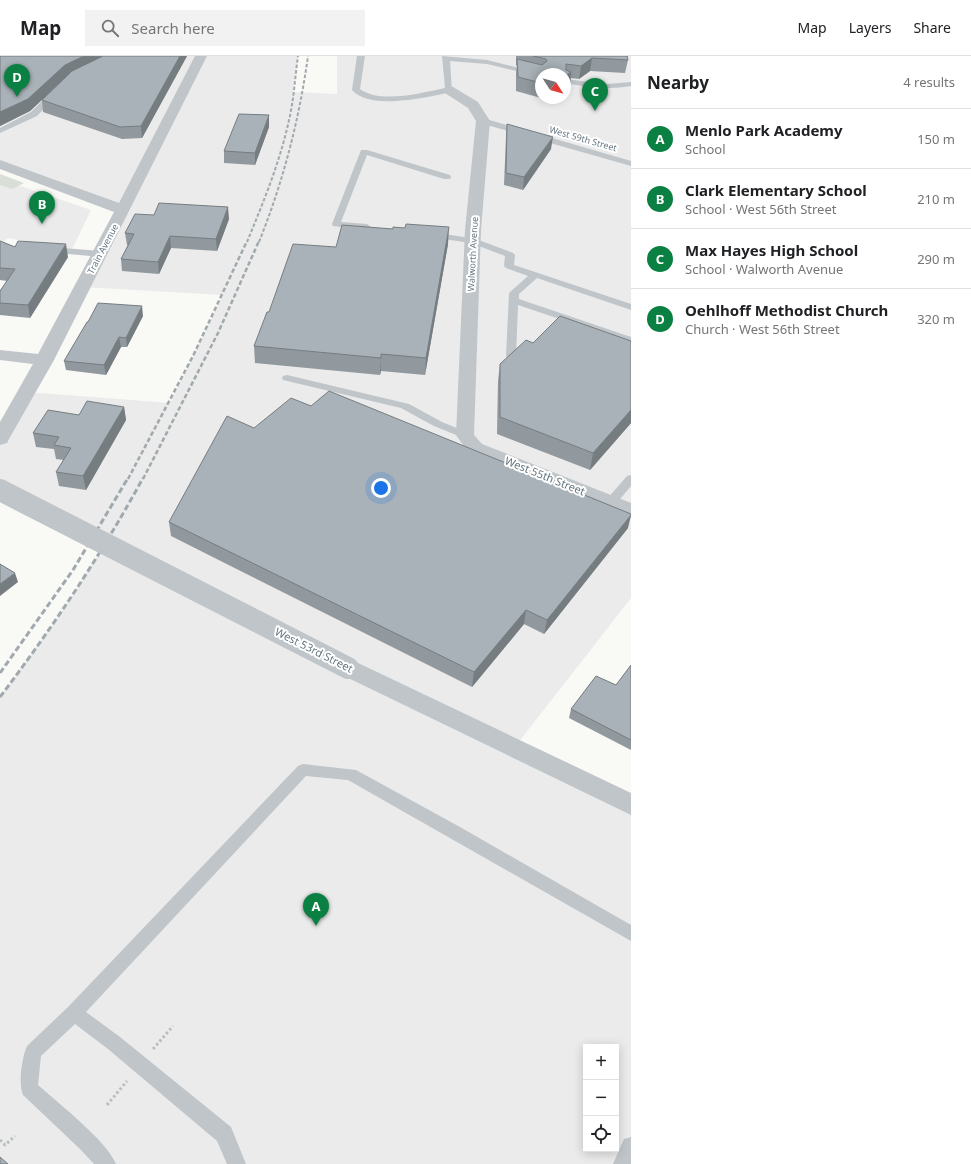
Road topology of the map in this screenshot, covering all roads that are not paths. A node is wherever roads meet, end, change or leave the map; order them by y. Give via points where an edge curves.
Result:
1 (201, 56) edge
2 (361, 56) edge
3 (446, 57) edge
4 (535, 74) edge
5 (571, 82) edge
6 (631, 84) edge
7 (59, 89) edge
8 (449, 90) junction
9 (483, 121) junction
10 (0, 131) edge
11 (0, 164) edge
12 (631, 164) edge
13 (447, 177) dead end
14 (123, 210) junction
15 (373, 228) edge
16 (425, 234) edge
17 (473, 241) junction
18 (39, 249) edge
19 (101, 254) junction
20 (535, 275) junction
21 (513, 300) junction
22 (631, 307) edge
23 (631, 340) edge
24 (0, 355) edge
25 (510, 356) edge
26 (45, 360) junction
27 (287, 378) dead end
28 (465, 435) junction
29 (0, 439) edge
30 (631, 479) edge
31 (0, 490) edge
32 (611, 502) junction
33 (631, 511) edge
34 (631, 805) edge
35 (629, 928) edge
36 (74, 1012) junction
37 (631, 1146) edge
38 (107, 1164) edge
39 (237, 1164) edge
40 (622, 1164) edge

1 - 14 street, Train Avenue
2 - 8 lane via 356,90 364,96 402,97
3 - 4 lane via 487,62
3 - 8 lane
5 - 6 lane
7 - 10 lane via 34,114
8 - 9 street via 473,105
9 - 12 lane, West 59th Street
9 - 17 street, Walworth Avenue
11 - 14 street
13 - 15 lane via 364,152 336,224
14 - 19 street, Train Avenue
16 - 17 lane
17 - 20 lane via 510,255 509,266
17 - 28 street, Walworth Avenue
18 - 19 lane
19 - 26 street, Train Avenue
20 - 21 lane via 514,293
20 - 22 lane
21 - 23 lane
21 - 25 lane
24 - 26 street
26 - 29 street, Train Avenue
27 - 28 lane via 405,406
28 - 32 street, West 55th Street via 475,448
30 - 32 lane
31 - 34 street, West 53rd Street, bridge via 348,668
32 - 33 street, West 55th Street
35 - 36 lane via 351,774 303,770
36 - 38 lane via 33,1052 30,1089
36 - 39 lane via 224,1134
37 - 40 lane

